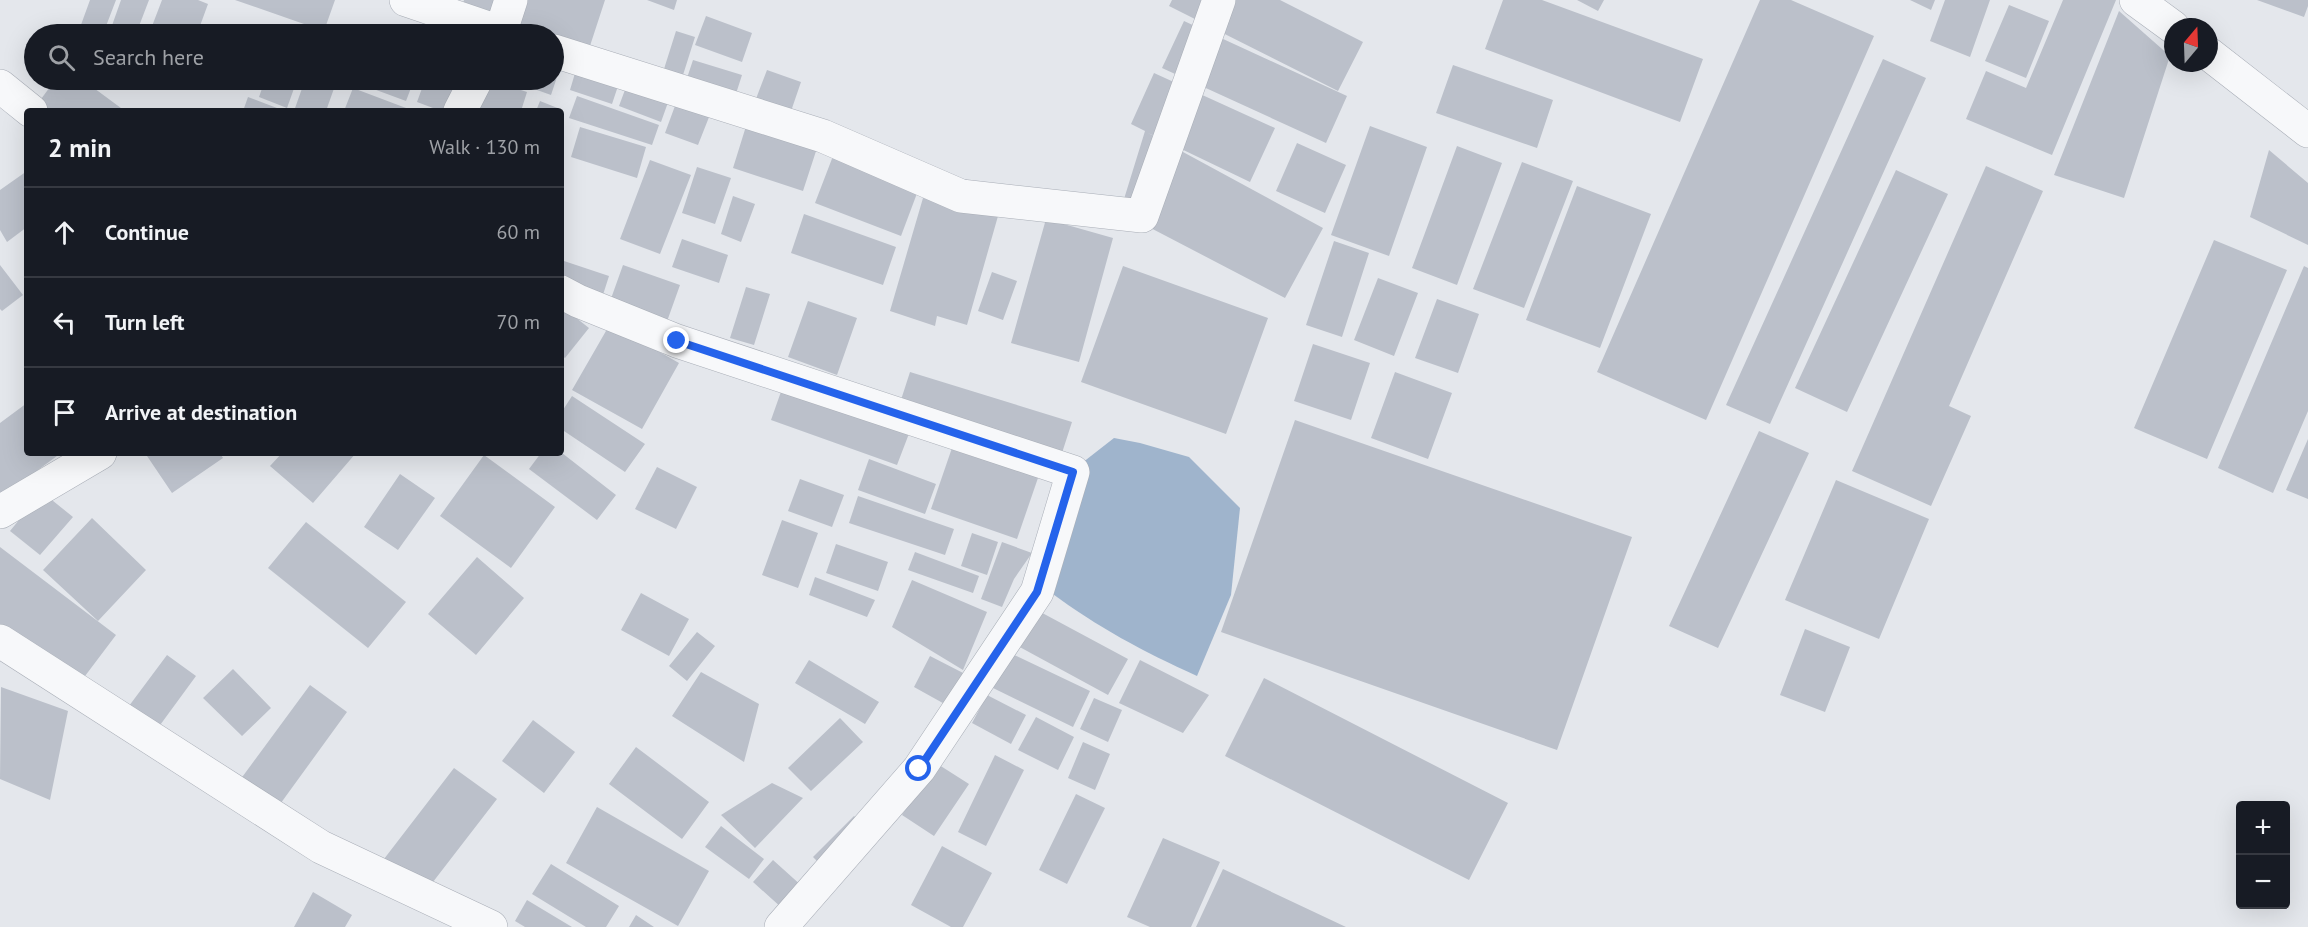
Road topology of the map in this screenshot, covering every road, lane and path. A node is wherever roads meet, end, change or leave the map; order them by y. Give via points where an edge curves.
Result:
1 (406, 0) edge
2 (511, 0) edge
3 (1219, 0) edge
4 (2136, 0) edge
5 (2164, 20) edge
6 (474, 24) edge
7 (505, 24) edge
8 (564, 54) edge
9 (2218, 61) edge
10 (0, 86) edge
11 (471, 90) edge
12 (27, 108) edge
13 (462, 108) edge
14 (2308, 131) edge
15 (564, 294) edge
16 (95, 456) edge
17 (0, 512) edge
18 (0, 641) edge
19 (491, 927) edge
20 (781, 927) edge

1 - 6 street
2 - 7 street
3 - 8 street via 1142,216 961,196 823,136
4 - 5 street
9 - 14 street
10 - 12 street
11 - 13 street
15 - 20 street via 677,341 1073,472 1037,592 919,769
16 - 17 street
18 - 19 street via 321,847

